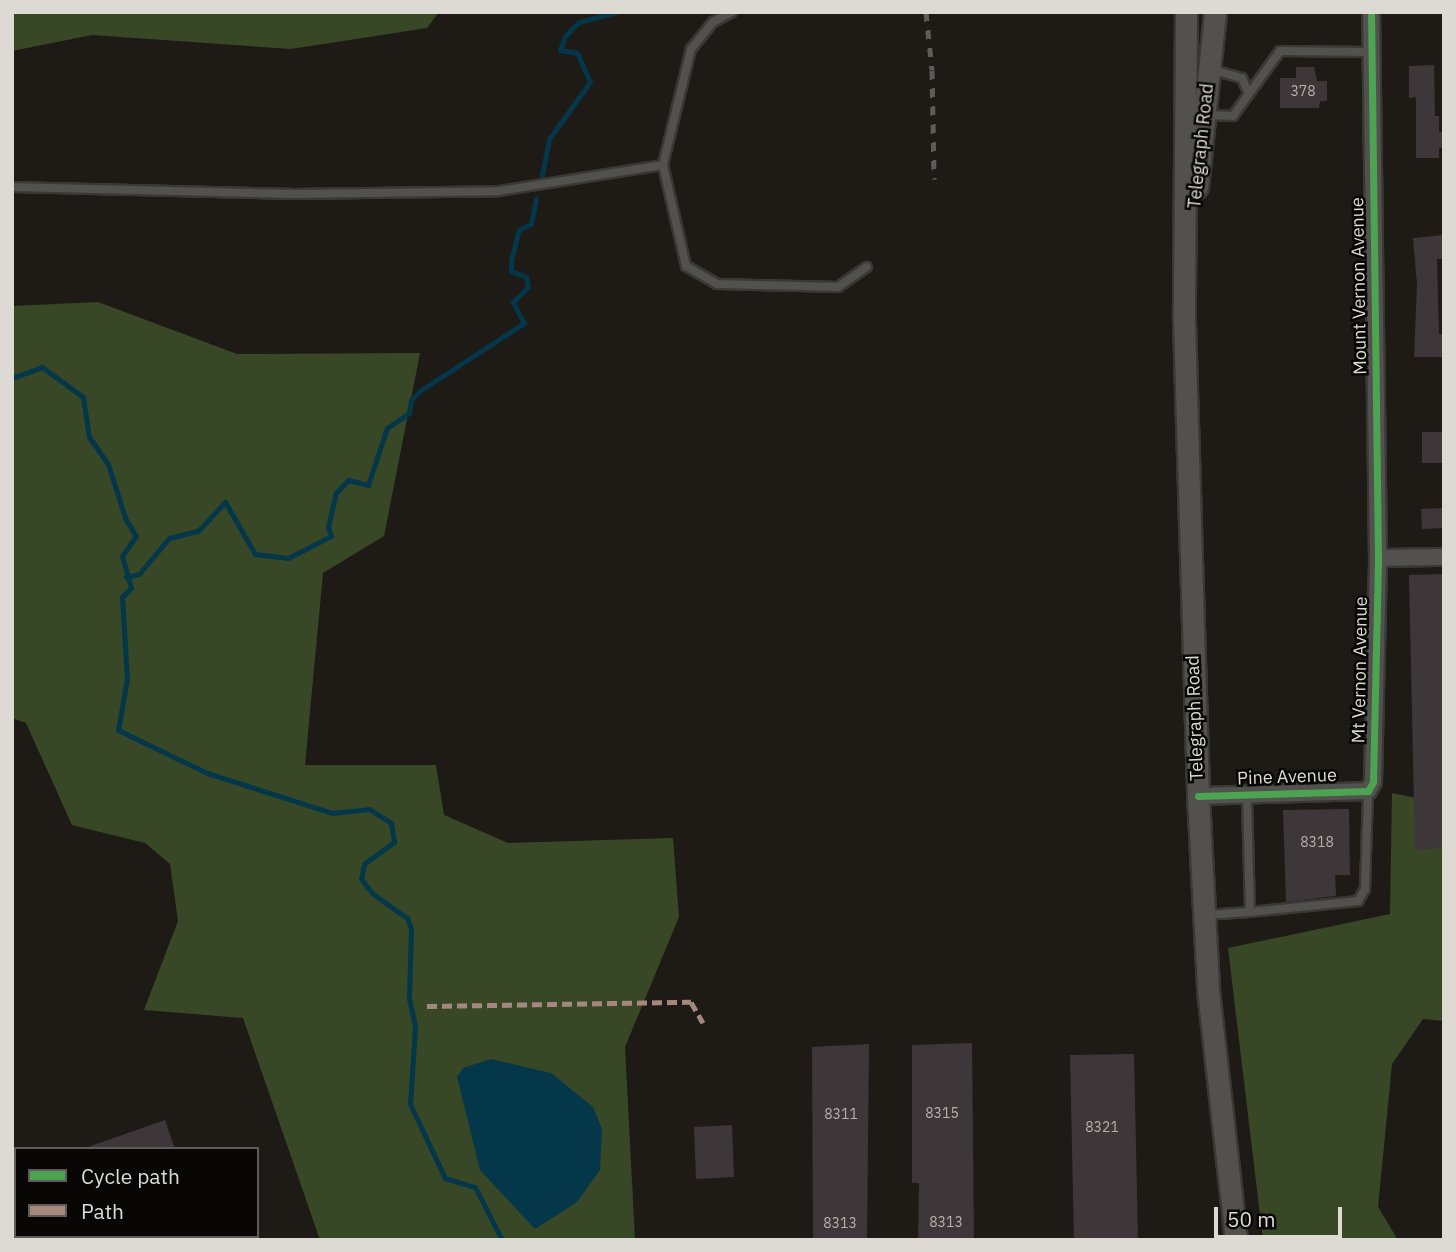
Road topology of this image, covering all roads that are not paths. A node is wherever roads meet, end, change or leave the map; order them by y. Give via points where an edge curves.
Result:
1 (732, 12) edge
2 (1186, 12) edge
3 (1214, 12) edge
4 (1371, 12) edge
5 (1371, 52) junction
6 (1209, 69) junction
7 (1248, 92) junction
8 (1204, 115) junction
9 (663, 165) junction
10 (12, 187) edge
11 (866, 267) dead end
12 (1184, 321) junction
13 (1444, 557) edge
14 (1378, 558) junction
15 (1370, 787) junction
16 (1247, 794) junction
17 (1198, 796) junction
18 (1250, 912) junction
19 (1204, 915) junction
20 (1236, 1240) edge

1 - 9 lane via 713,22 691,49
2 - 12 main road, Telegraph Road
3 - 6 main road, Telegraph Road
4 - 5 street, Mount Vernon Avenue
5 - 7 lane via 1280,51
5 - 14 street, Mount Vernon Avenue
6 - 7 lane via 1242,78
6 - 8 main road, Telegraph Road
7 - 8 lane via 1233,116
8 - 12 main road, Telegraph Road
9 - 10 lane via 499,191 294,194
9 - 11 lane via 686,267 717,284 838,287
12 - 17 main road, Telegraph Road
13 - 14 street
14 - 15 street, Mt Vernon Avenue
15 - 16 street, Pine Avenue
15 - 18 lane via 1365,890 1358,901
16 - 17 street, Pine Avenue
16 - 18 lane
17 - 19 main road, Telegraph Road
18 - 19 lane
19 - 20 main road, Telegraph Road

